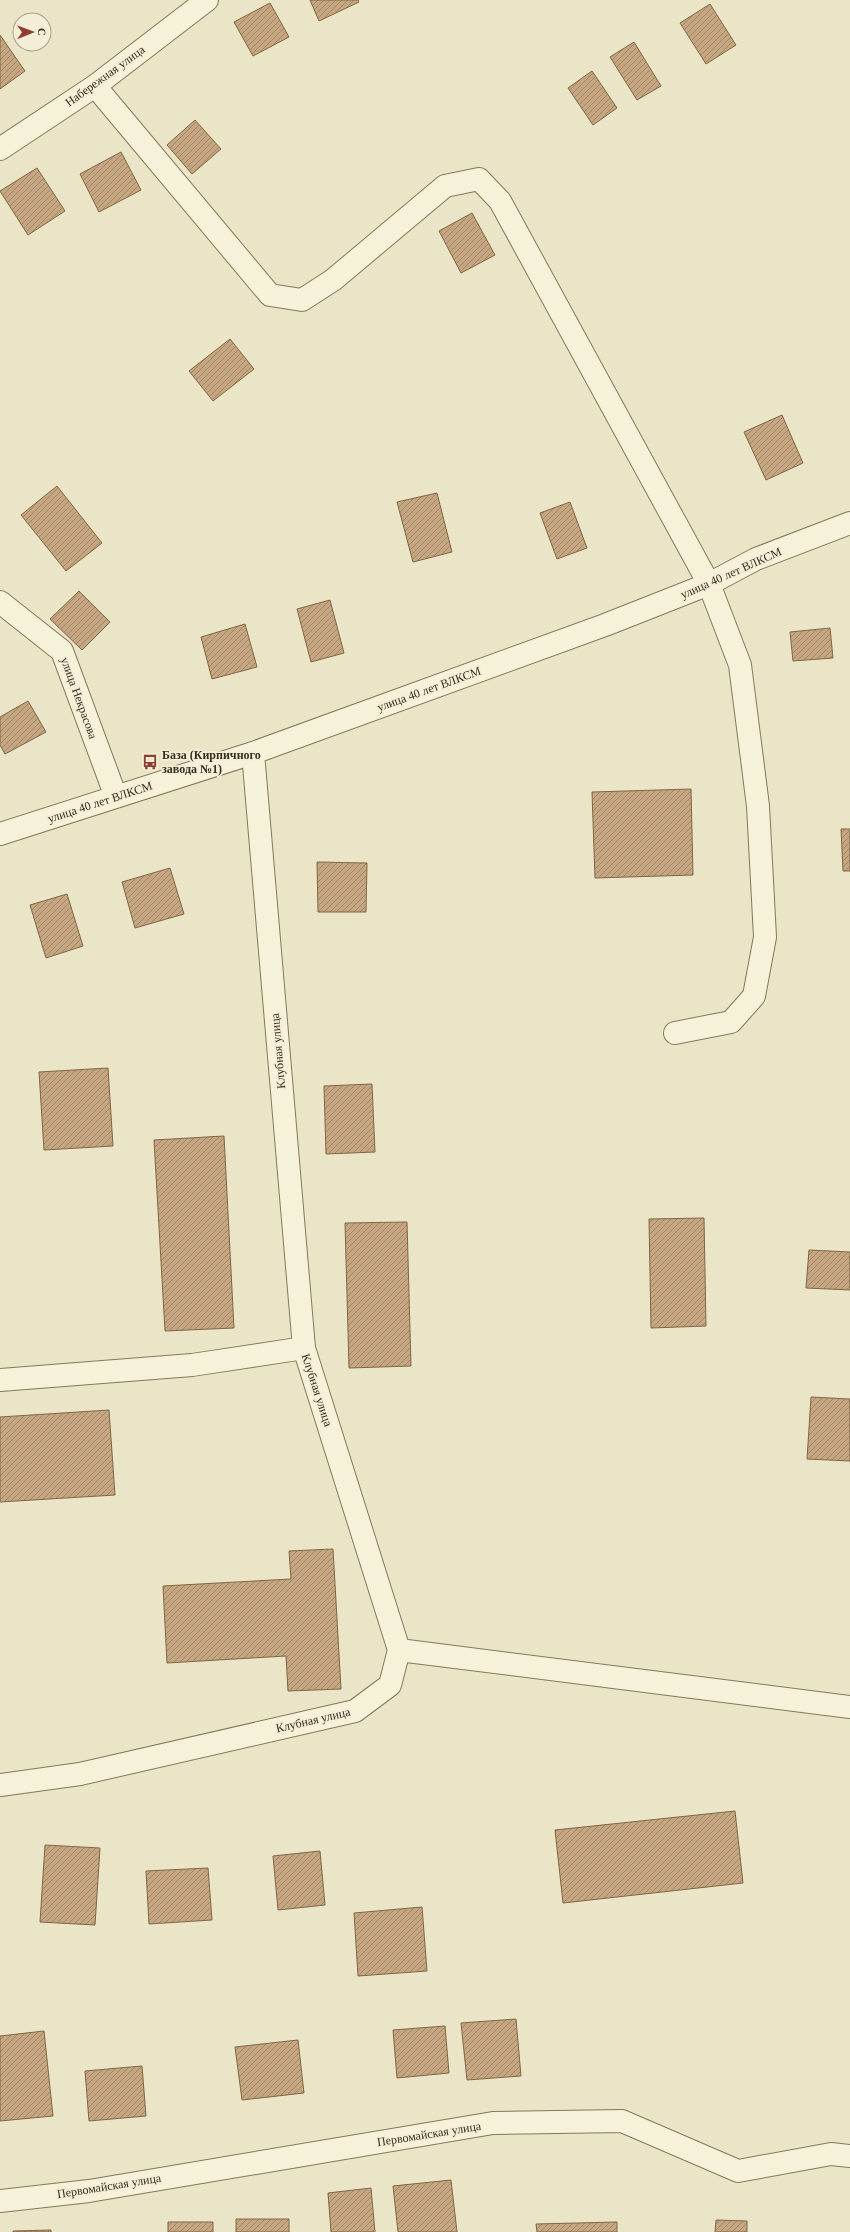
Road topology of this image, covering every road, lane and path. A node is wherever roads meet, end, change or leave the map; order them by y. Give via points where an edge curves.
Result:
1 (207, 0) edge
2 (95, 86) junction
3 (0, 149) edge
4 (850, 523) edge
5 (709, 584) junction
6 (0, 602) edge
7 (252, 753) junction
8 (116, 797) junction
9 (0, 834) edge
10 (675, 1033) dead end
11 (304, 1348) junction
12 (0, 1380) edge
13 (400, 1650) junction
14 (850, 1707) edge
15 (0, 1785) edge
16 (850, 2156) edge
17 (0, 2201) edge

1 - 2 street, Набережная улица
2 - 3 street, Набережная улица
2 - 5 street via 270,295 302,300 333,280 445,186 479,179 500,201
4 - 5 street, улица 40 лет ВЛКСМ via 756,559
5 - 7 street, улица 40 лет ВЛКСМ via 598,628
5 - 10 street via 740,665 758,806 766,937 754,996 731,1022
6 - 8 street, улица Некрасова via 62,651
7 - 8 street, улица 40 лет ВЛКСМ
7 - 11 street, Клубная улица
8 - 9 street, улица 40 лет ВЛКСМ
11 - 12 street, Клубная улица via 192,1366
11 - 13 street, Клубная улица
13 - 14 street
13 - 15 street, Клубная улица via 390,1685 355,1711 80,1774
16 - 17 street, Первомайская улица via 830,2154 738,2171 622,2121 493,2123 89,2191

